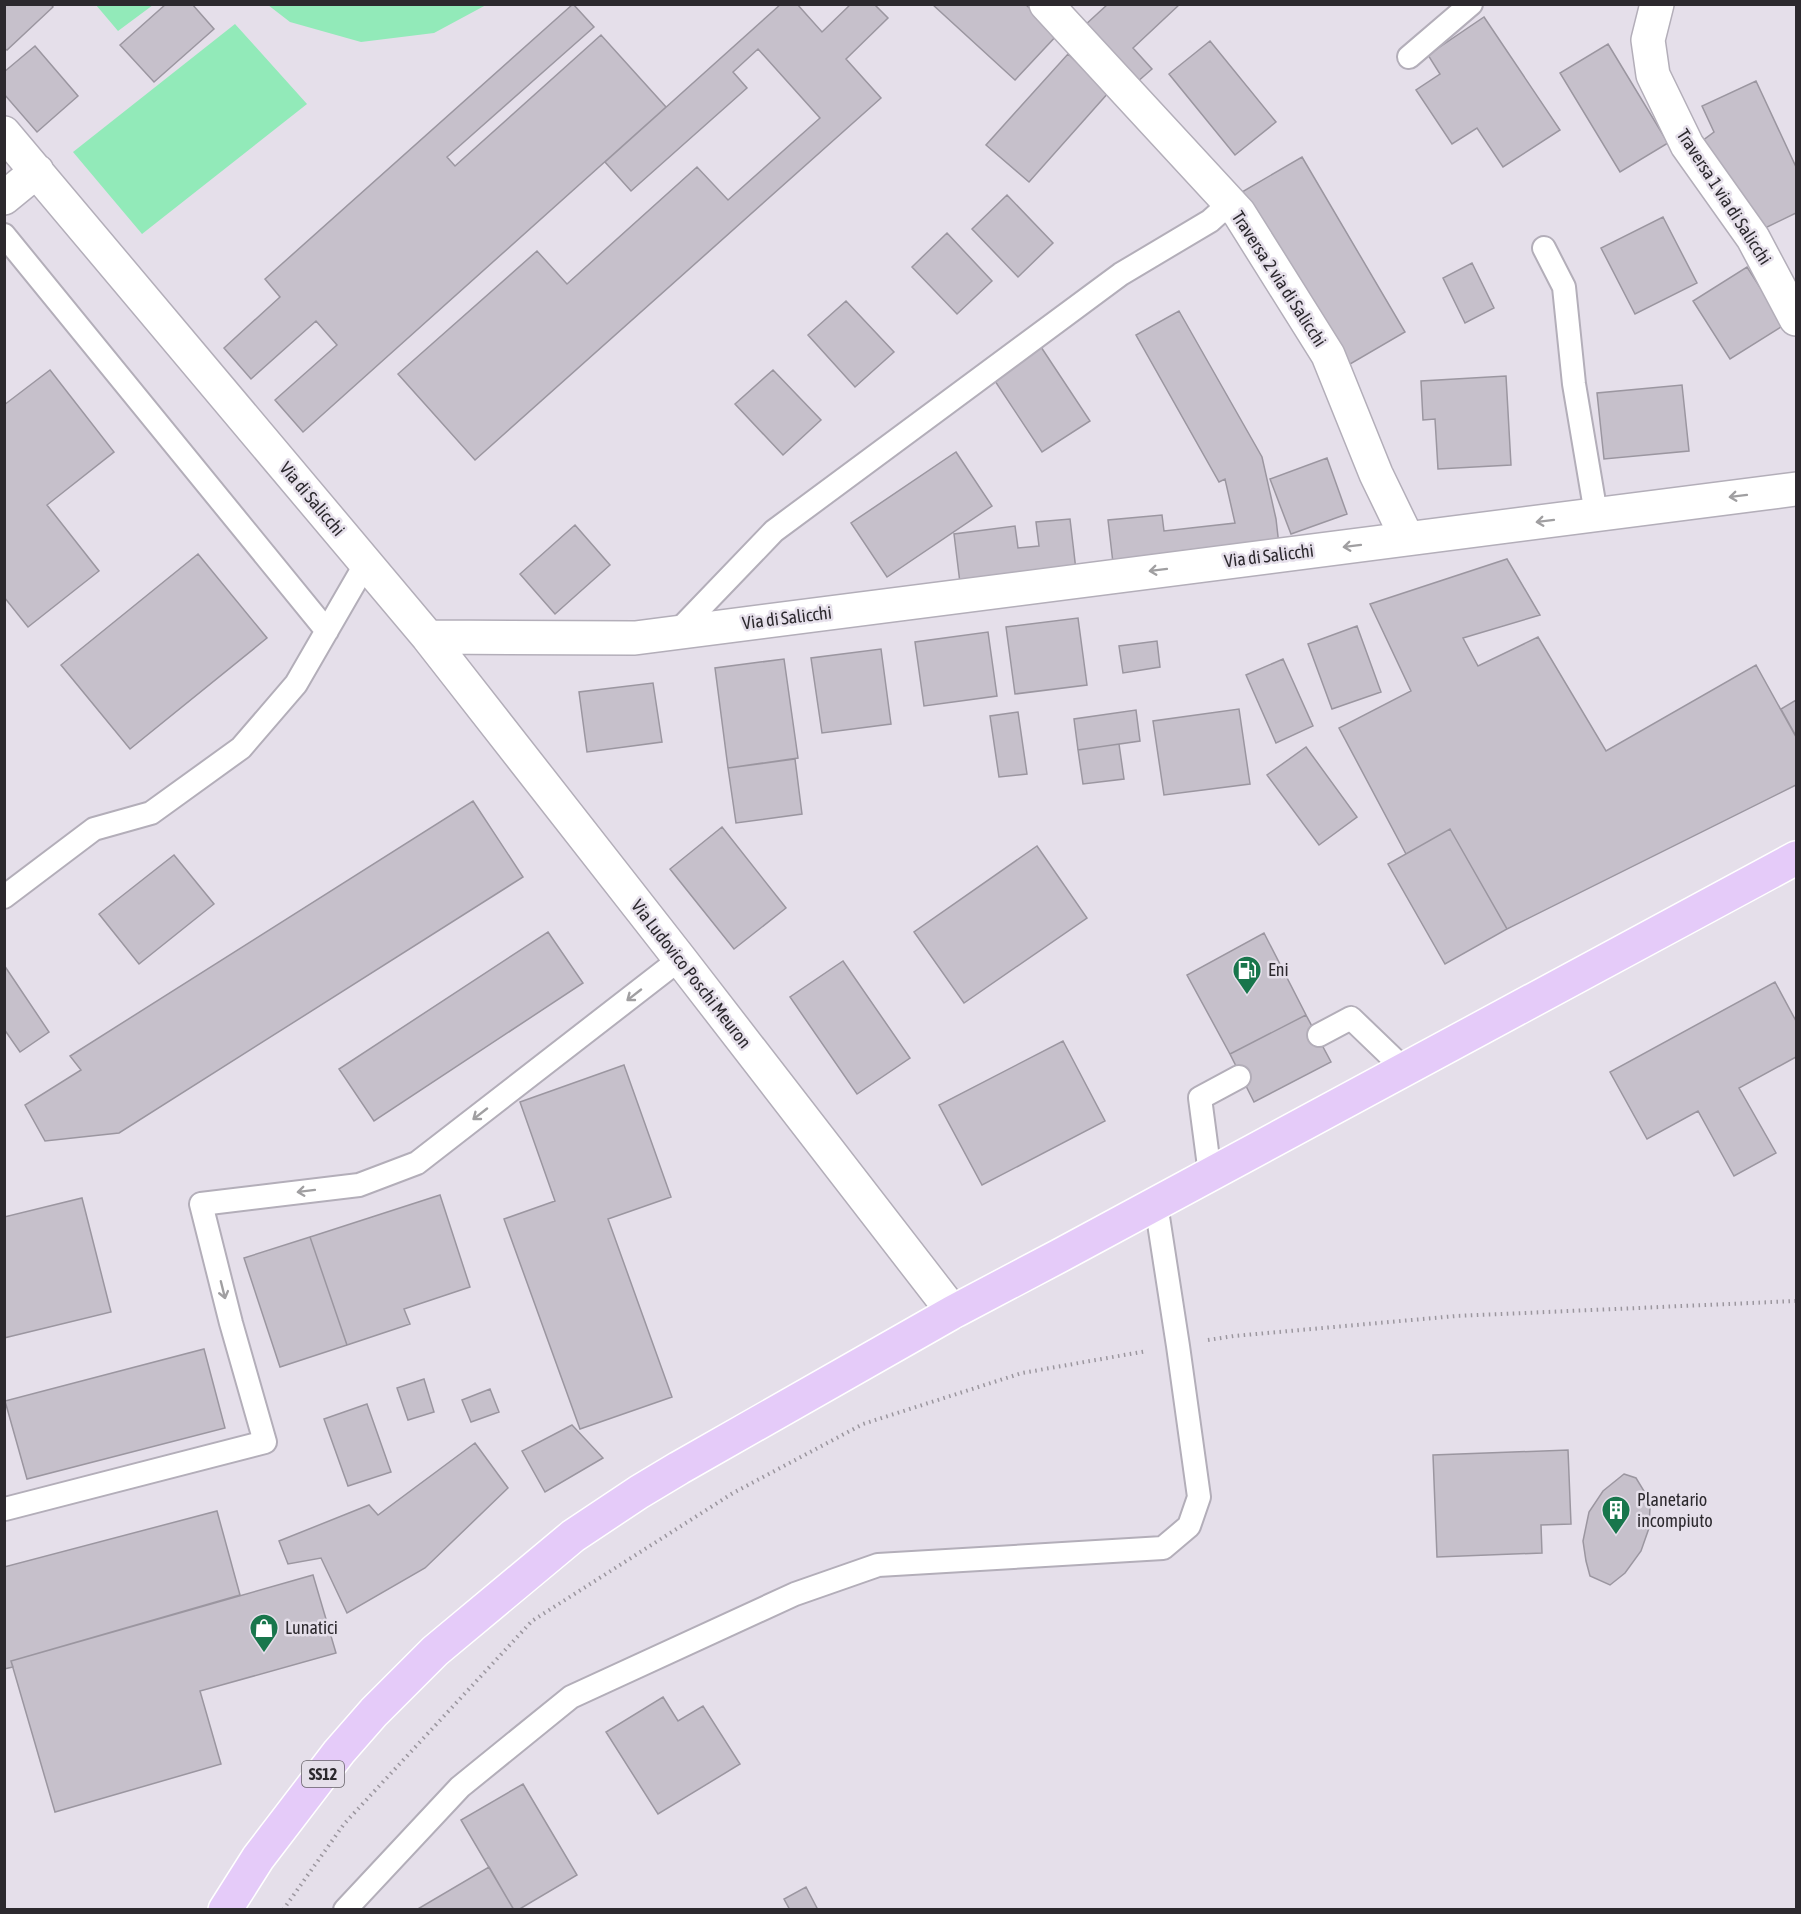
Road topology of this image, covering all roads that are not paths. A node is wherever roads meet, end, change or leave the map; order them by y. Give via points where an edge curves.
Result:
1 (1046, 4) edge
2 (1471, 4) edge
3 (1657, 4) edge
4 (1409, 57) dead end
5 (4, 134) edge
6 (37, 171) junction
7 (4, 198) edge
8 (1230, 204) junction
9 (4, 235) edge
10 (1544, 248) dead end
11 (1797, 319) edge
12 (1797, 489) edge
13 (1596, 514) junction
14 (1407, 538) junction
15 (366, 563) junction
16 (327, 631) junction
17 (677, 632) junction
18 (428, 637) junction
19 (1797, 858) edge
20 (4, 897) edge
21 (680, 959) junction
22 (1319, 1035) dead end
23 (1404, 1069) junction
24 (1239, 1077) dead end
25 (1210, 1174) junction
26 (1156, 1204) junction
27 (953, 1312) junction
28 (5, 1509) edge
29 (225, 1910) edge
30 (345, 1910) edge

1 - 8 street, Traversa 2 via di Salicchi
2 - 4 lane
3 - 11 street, Traversa 1 via di Salicchi via 1648,40 1653,75 1687,145 1754,238
5 - 6 street, Via di Salicchi
6 - 7 street
6 - 15 street, Via di Salicchi
8 - 14 street, Traversa 2 via di Salicchi via 1328,355 1376,474
8 - 17 lane via 1210,221 1121,274 774,531
9 - 16 lane
10 - 13 lane via 1564,287 1574,384
12 -> 13 street, Via di Salicchi
13 -> 14 street, Via di Salicchi
14 -> 17 street, Via di Salicchi
15 - 16 lane
15 - 18 street, Via di Salicchi
16 - 20 lane via 296,684 241,748 151,813 94,830
17 - 18 street, Via di Salicchi via 634,638
18 - 21 street, Via Ludovico Poschi Meuron
19 - 23 main road
21 - 27 street, Via Ludovico Poschi Meuron
21 -> 28 lane via 417,1163 359,1185 201,1204 265,1442
22 - 23 lane via 1351,1018
23 - 25 main road
24 - 25 lane via 1200,1098
25 - 26 main road
26 - 27 main road
26 - 30 lane via 1199,1497 1189,1526 1163,1548 878,1565 795,1594 571,1697 460,1787
27 - 29 main road, SS12 via 639,1492 573,1536 435,1651 374,1712 258,1858

